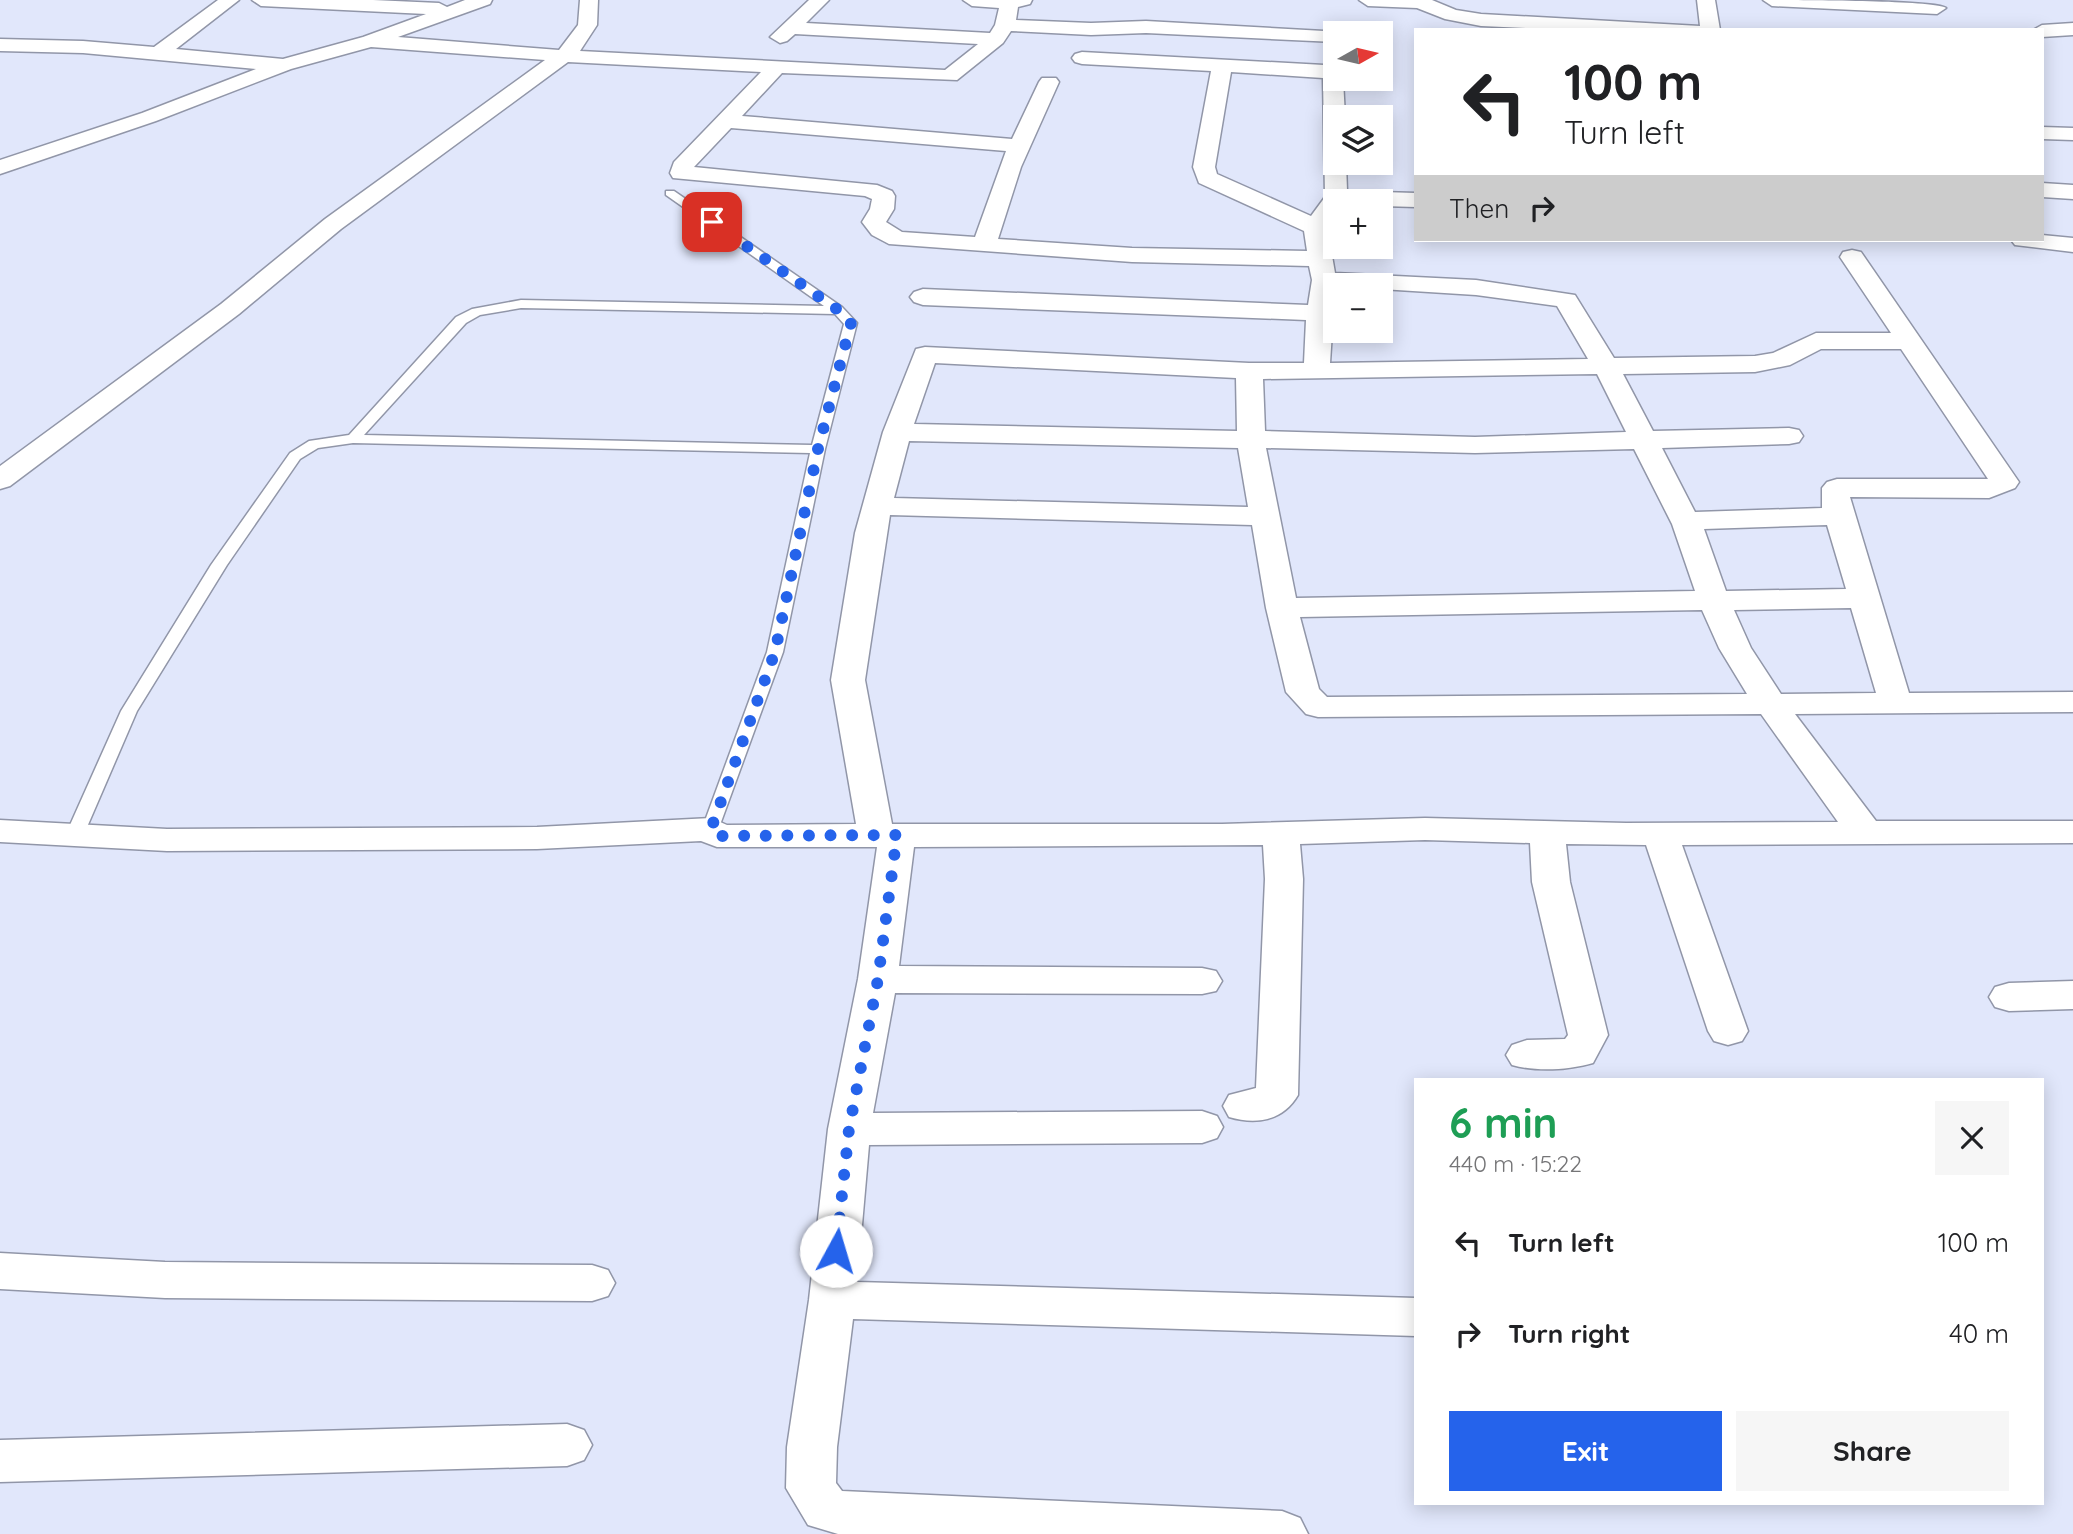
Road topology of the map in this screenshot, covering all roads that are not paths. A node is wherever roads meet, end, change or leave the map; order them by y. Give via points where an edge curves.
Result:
1 (230, 0) edge
2 (261, 0) edge
3 (483, 0) edge
4 (589, 0) edge
5 (820, 0) edge
6 (972, 0) edge
7 (1368, 0) edge
8 (1706, 0) edge
9 (1772, 0) edge
10 (1016, 1) edge
11 (345, 2) edge
12 (1935, 4) edge
13 (443, 6) edge
14 (792, 28) junction
15 (1651, 28) edge
16 (1710, 28) edge
17 (1943, 28) edge
18 (2073, 29) edge
19 (1323, 30) edge
20 (2044, 31) edge
21 (1001, 32) junction
22 (370, 41) junction
23 (0, 45) edge
24 (159, 53) junction
25 (564, 56) junction
26 (1082, 58) dead end
27 (744, 64) junction
28 (284, 65) junction
29 (1323, 66) edge
30 (777, 67) junction
31 (1222, 67) junction
32 (1049, 82) dead end
33 (1334, 91) edge
34 (727, 121) junction
35 (2044, 133) edge
36 (2073, 134) edge
37 (1020, 146) junction
38 (0, 167) edge
39 (1335, 189) edge
40 (2044, 190) edge
41 (2073, 192) edge
42 (670, 193) dead end
43 (1393, 199) edge
44 (1414, 200) edge
45 (1323, 215) edge
46 (1315, 227) junction
47 (2042, 242) edge
48 (2073, 245) edge
49 (984, 246) junction
50 (1852, 257) dead end
51 (1322, 269) junction
52 (923, 297) dead end
53 (838, 310) junction
54 (1319, 313) junction
55 (1909, 341) junction
56 (1605, 365) junction
57 (1249, 371) junction
58 (1317, 371) junction
59 (897, 432) junction
60 (1789, 436) dead end
61 (353, 439) junction
62 (1642, 440) junction
63 (1251, 441) junction
64 (818, 449) junction
65 (0, 480) edge
66 (877, 506) junction
67 (1264, 516) junction
68 (1840, 516) junction
69 (1686, 521) junction
70 (1864, 598) junction
71 (1713, 599) junction
72 (1282, 608) junction
73 (2073, 702) edge
74 (1896, 704) junction
75 (1770, 705) junction
76 (711, 829) junction
77 (0, 831) edge
78 (1547, 831) junction
79 (2073, 832) edge
80 (1282, 833) junction
81 (75, 834) junction
82 (1660, 834) junction
83 (1866, 834) junction
84 (887, 835) junction
85 (878, 979) junction
86 (1202, 981) dead end
87 (2073, 995) edge
88 (2009, 997) dead end
89 (1728, 1031) dead end
90 (1527, 1055) dead end
91 (1244, 1106) dead end
92 (1202, 1127) dead end
93 (849, 1129) junction
94 (0, 1271) edge
95 (592, 1283) dead end
96 (832, 1300) junction
97 (1414, 1317) edge
98 (567, 1445) dead end
99 (0, 1461) edge
100 (1282, 1534) edge

1 - 24 street
2 - 11 street
3 - 13 street
4 - 25 street via 587,30
5 - 14 street
6 - 10 street
7 - 15 street via 1420,2 1481,20
8 - 16 street
9 - 12 street
10 - 21 street
11 - 13 street
12 - 17 street
13 - 22 street
14 - 21 street
14 - 27 street
18 - 20 street
19 - 21 street via 1146,27
21 - 30 street via 950,76
22 - 25 street
22 - 28 street
23 - 24 street
24 - 28 street
25 - 27 street
25 - 65 street via 332,224 230,309
26 - 31 street
27 - 30 street
28 - 38 street
29 - 31 street
30 - 34 street
31 - 46 street via 1204,167 1207,178
32 - 37 street
33 - 39 street
34 - 37 street
34 - 49 street via 681,167 681,173 869,190 884,196 874,222 897,239
35 - 36 street
37 - 49 street
40 - 41 street
42 - 53 lane
43 - 44 street
45 - 46 street
46 - 51 street
47 - 48 street
49 - 51 street
50 - 55 street
51 - 54 street
51 - 56 street via 1566,300
52 - 54 street
53 - 61 lane via 521,304 477,312 461,320
53 - 64 lane via 851,323 850,333
54 - 58 street
55 - 56 street via 1816,341 1781,359 1755,363
55 - 68 street via 2006,482 1989,489 1837,488
56 - 58 street
56 - 62 street
57 - 58 street
57 - 59 street via 925,355
57 - 63 street
59 - 63 street
59 - 66 street
60 - 62 street
61 - 64 lane
61 - 81 lane via 314,444 295,456 219,565 129,711
62 - 63 street via 1475,445
62 - 69 street
63 - 67 street
64 - 76 lane via 775,652
66 - 67 street
66 - 84 street via 848,680
67 - 72 street
68 - 69 street
68 - 70 street
69 - 71 street
70 - 71 street
70 - 74 street
71 - 72 street
71 - 75 street via 1735,648
72 - 75 street via 1303,692 1318,707
73 - 74 street
74 - 75 street
75 - 83 street
76 - 81 street via 537,838 167,840
76 - 84 street via 717,836
77 - 81 street
78 - 80 street
78 - 82 street
78 - 90 street via 1551,882 1588,1035 1577,1053
79 - 83 street
80 - 84 street
80 - 91 street via 1277,1095 1261,1106
82 - 83 street
82 - 89 street
84 - 85 street
85 - 86 street
85 - 93 street
87 - 88 street
92 - 93 street
93 - 96 street
94 - 95 street via 165,1280
96 - 97 street
96 - 100 street via 811,1474 811,1488 826,1509 851,1515
98 - 99 street

